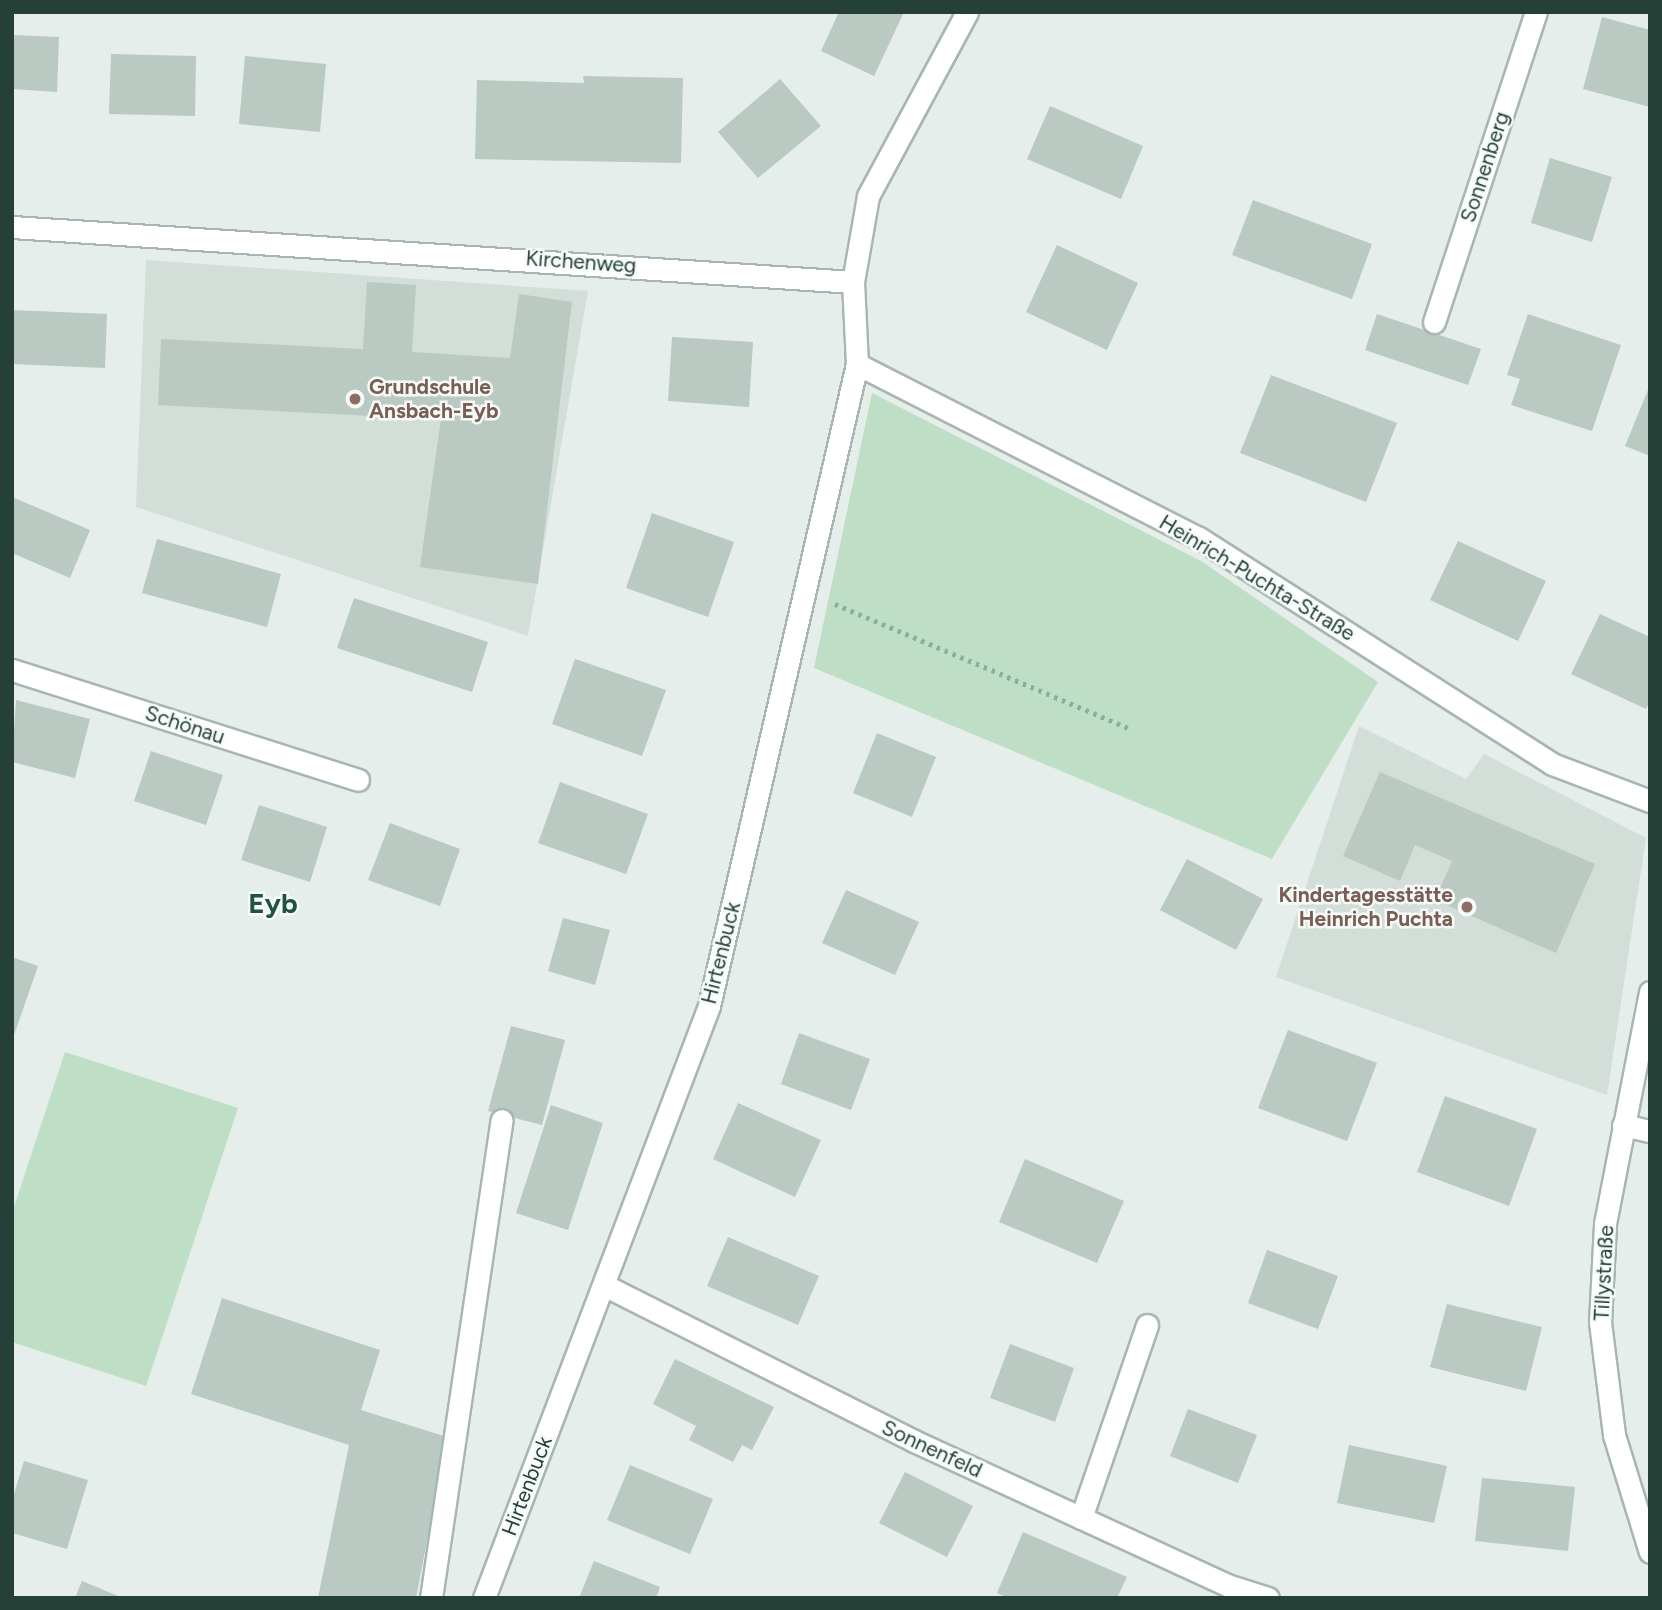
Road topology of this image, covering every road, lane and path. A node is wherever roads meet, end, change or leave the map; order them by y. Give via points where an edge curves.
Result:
1 (967, 12) edge
2 (1536, 12) edge
3 (12, 227) edge
4 (853, 282) junction
5 (1434, 322) dead end
6 (857, 364) junction
7 (805, 592) junction
8 (12, 670) edge
9 (1128, 728) dead end
10 (358, 780) dead end
11 (1650, 801) edge
12 (1650, 992) edge
13 (502, 1121) dead end
14 (1623, 1125) junction
15 (1650, 1131) edge
16 (604, 1285) junction
17 (1147, 1325) dead end
18 (1081, 1518) junction
19 (1650, 1552) edge
20 (431, 1598) edge
21 (484, 1598) edge
22 (1268, 1598) edge

1 - 4 street via 867,196
2 - 5 street, Sonnenberg
3 - 4 street, Kirchenweg
4 - 6 street, Hirtenbuck
6 - 7 street, Hirtenbuck
6 - 11 street, Heinrich-Puchta-Straße via 1199,538 1552,764
7 - 9 path
7 - 16 street, Hirtenbuck via 709,1006
8 - 10 street, Schönau
12 - 14 street, Tillystraße
13 - 20 street
14 - 15 street
14 - 19 street, Tillystraße via 1605,1224 1600,1322 1614,1435
16 - 18 street, Sonnenfeld via 765,1369
16 - 21 street, Hirtenbuck
17 - 18 street
18 - 22 street, Sonnenfeld via 1227,1585

